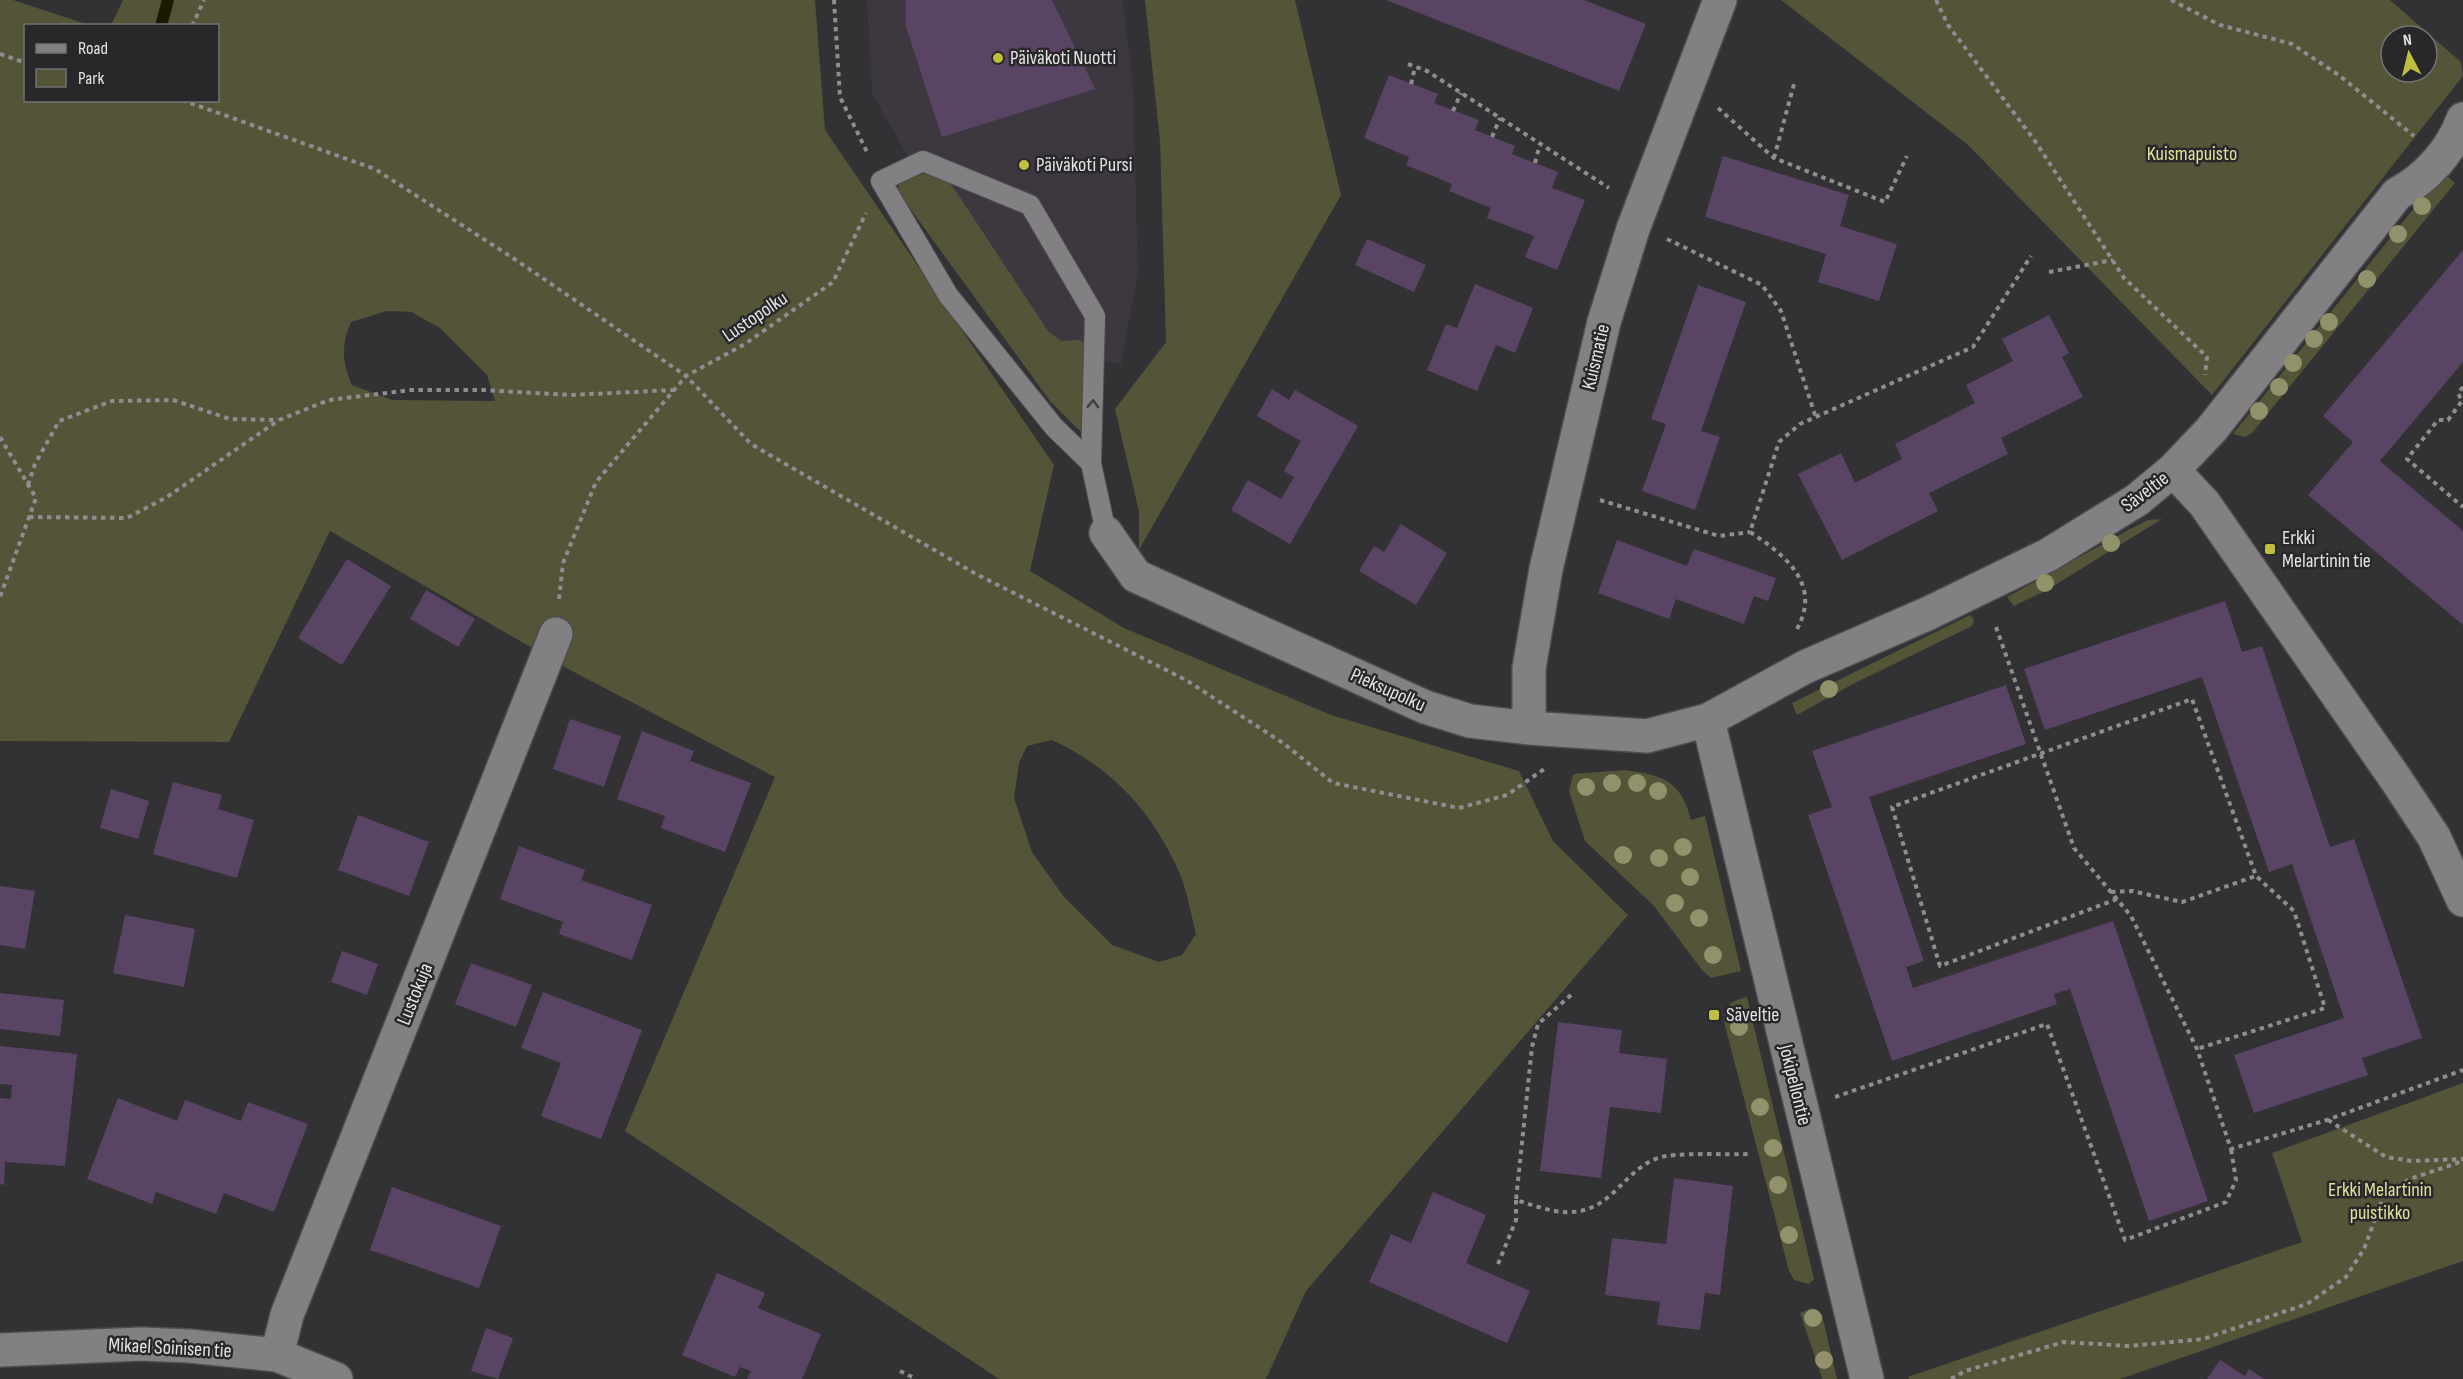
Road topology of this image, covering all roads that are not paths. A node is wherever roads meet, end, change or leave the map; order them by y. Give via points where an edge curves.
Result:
1 (1720, 0) edge
2 (2463, 119) edge
3 (1091, 463) junction
4 (2174, 470) junction
5 (1106, 533) joint
6 (556, 634) road end
7 (1708, 720) junction
8 (1529, 728) junction
9 (2463, 900) edge
10 (0, 1350) edge
11 (277, 1355) junction
12 (336, 1379) edge
13 (1867, 1379) edge

1 - 8 street, Kuismatie via 1642,204 1604,322 1546,569 1528,668
2 - 4 street, Säveltie via 2440,158 2420,182 2397,194 2211,430
3 -> 3 lane via 1095,315 1030,205 923,161 881,181 948,295 1054,427
3 - 5 lane
4 - 7 street, Säveltie via 2137,500 2048,555 1785,678
4 - 9 street via 2204,503 2395,778 2434,837
5 - 8 street, Pieksupolku via 1136,576 1425,707 1470,721
6 - 11 street, Lustokuja via 287,1316
7 - 8 street, Pieksupolku via 1647,736
7 - 13 street, Jokipellontie
10 - 11 street, Mikael Soinisen tie via 141,1344
11 - 12 street, Mikael Soinisen tie

